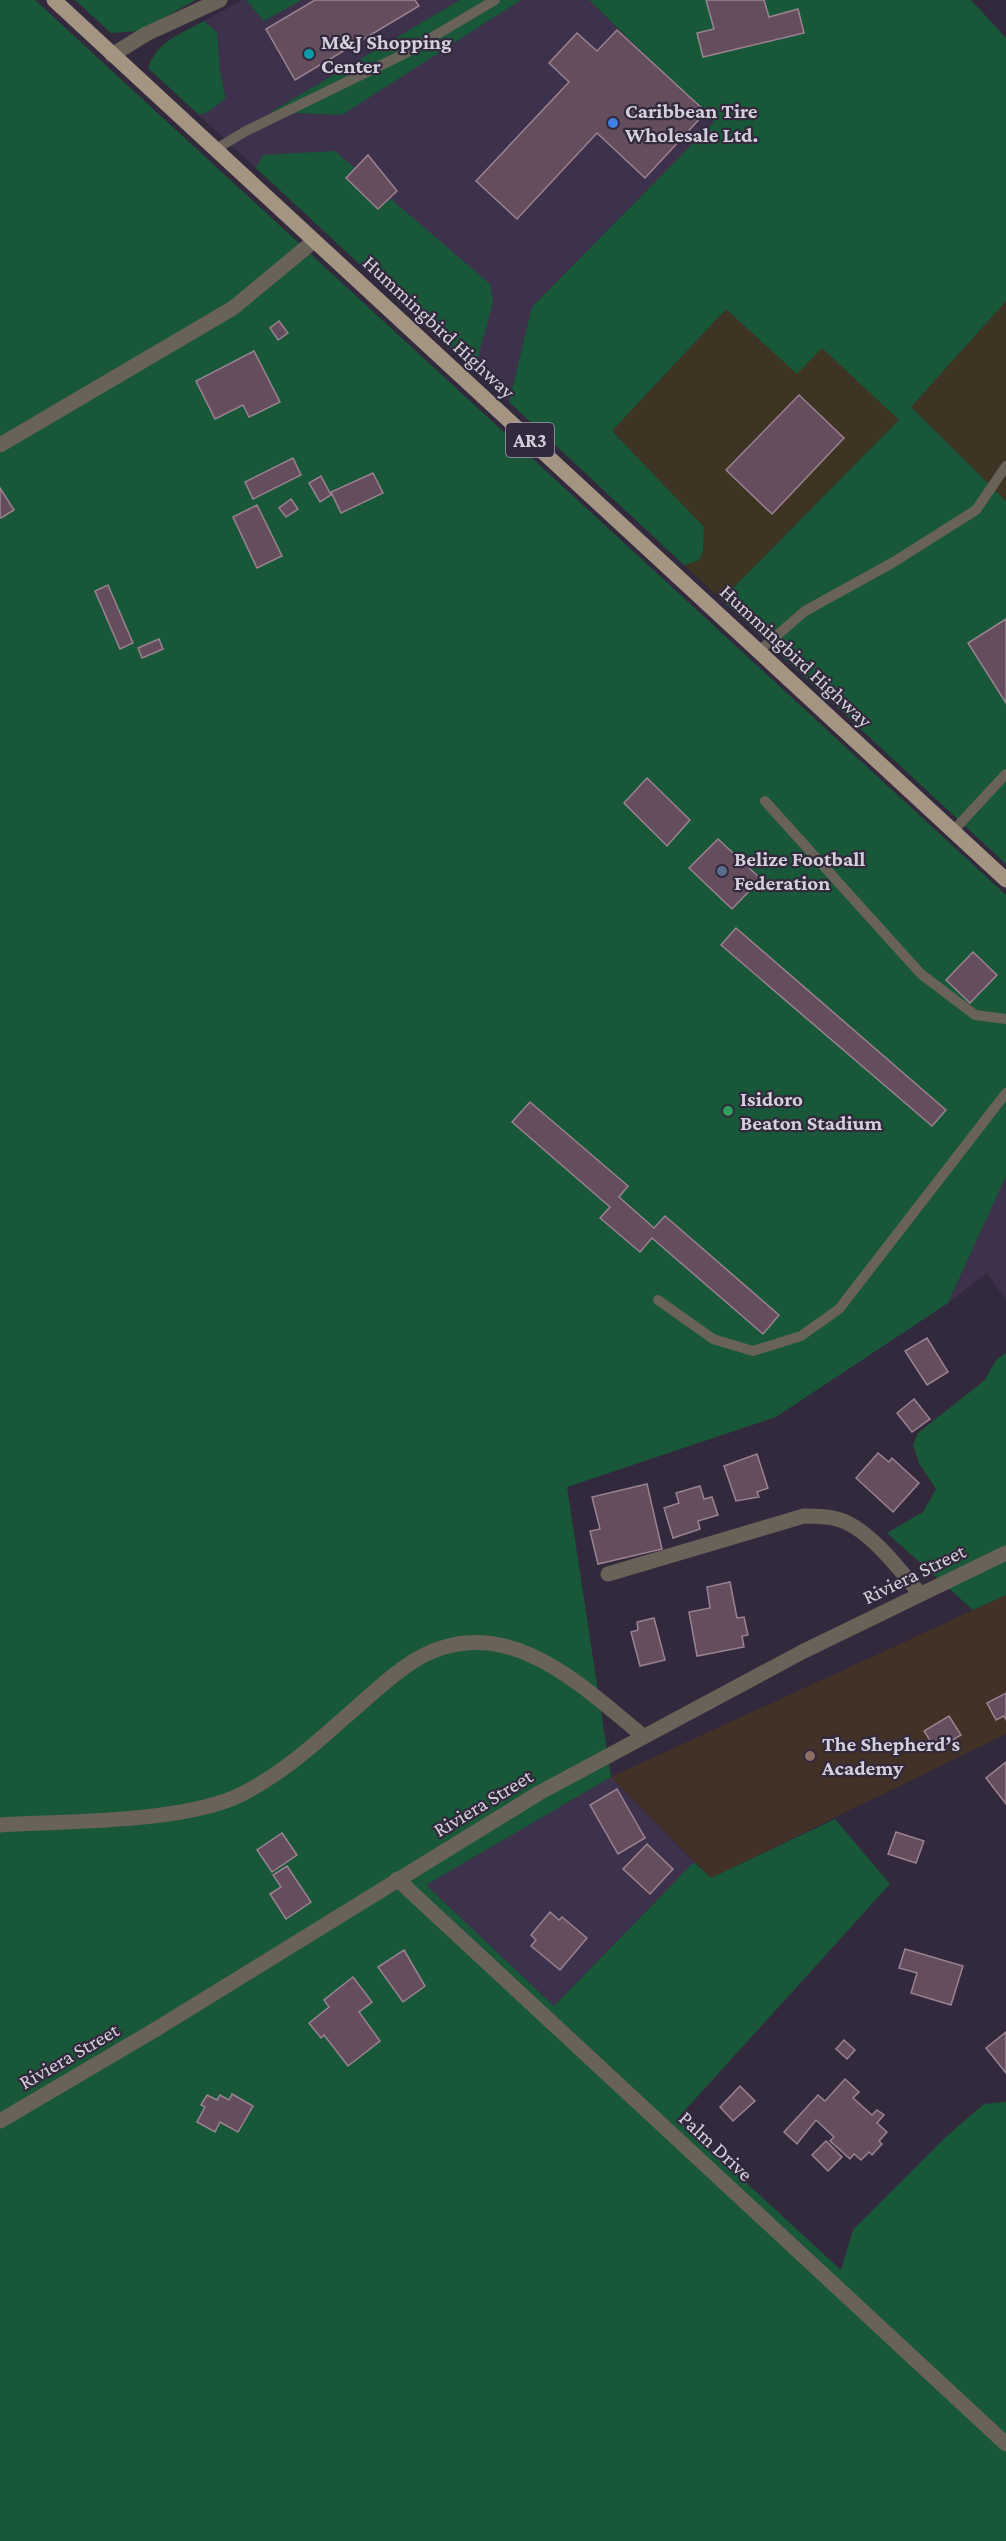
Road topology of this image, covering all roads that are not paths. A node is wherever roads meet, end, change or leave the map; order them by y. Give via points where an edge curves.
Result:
1 (54, 0) edge
2 (220, 0) edge
3 (495, 0) edge
4 (112, 55) junction
5 (216, 149) junction
6 (314, 241) junction
7 (0, 445) edge
8 (1006, 466) edge
9 (759, 651) junction
10 (1006, 774) edge
11 (765, 801) dead end
12 (954, 831) junction
13 (1006, 880) edge
14 (1006, 1019) edge
15 (1006, 1093) edge
16 (658, 1300) dead end
17 (1006, 1553) edge
18 (608, 1574) dead end
19 (920, 1594) junction
20 (643, 1736) junction
21 (0, 1825) edge
22 (397, 1879) junction
23 (0, 2121) edge
24 (1006, 2444) edge

1 - 4 main road, Hummingbird Highway / AR3
2 - 4 street via 146,34
3 - 5 lane via 404,54
4 - 5 main road, Hummingbird Highway / AR3
5 - 6 main road, Hummingbird Highway / AR3
6 - 7 street via 233,308
6 - 9 main road, Hummingbird Highway / AR3
8 - 9 lane via 976,510 805,611
9 - 12 main road, Hummingbird Highway / AR3
10 - 12 lane
11 - 14 lane via 921,974 975,1015
12 - 13 main road, Hummingbird Highway / AR3
15 - 16 lane via 839,1309 801,1336 753,1351 713,1340
17 - 19 street, Riviera Street
18 - 19 street via 804,1516 822,1517 839,1519 853,1527 889,1558
19 - 20 street, Riviera Street
20 - 21 street via 591,1693 533,1657 495,1642 458,1642 416,1660 389,1679 290,1764 240,1796 171,1813
20 - 22 street, Riviera Street
22 - 23 street, Riviera Street
22 - 24 street, Palm Drive

